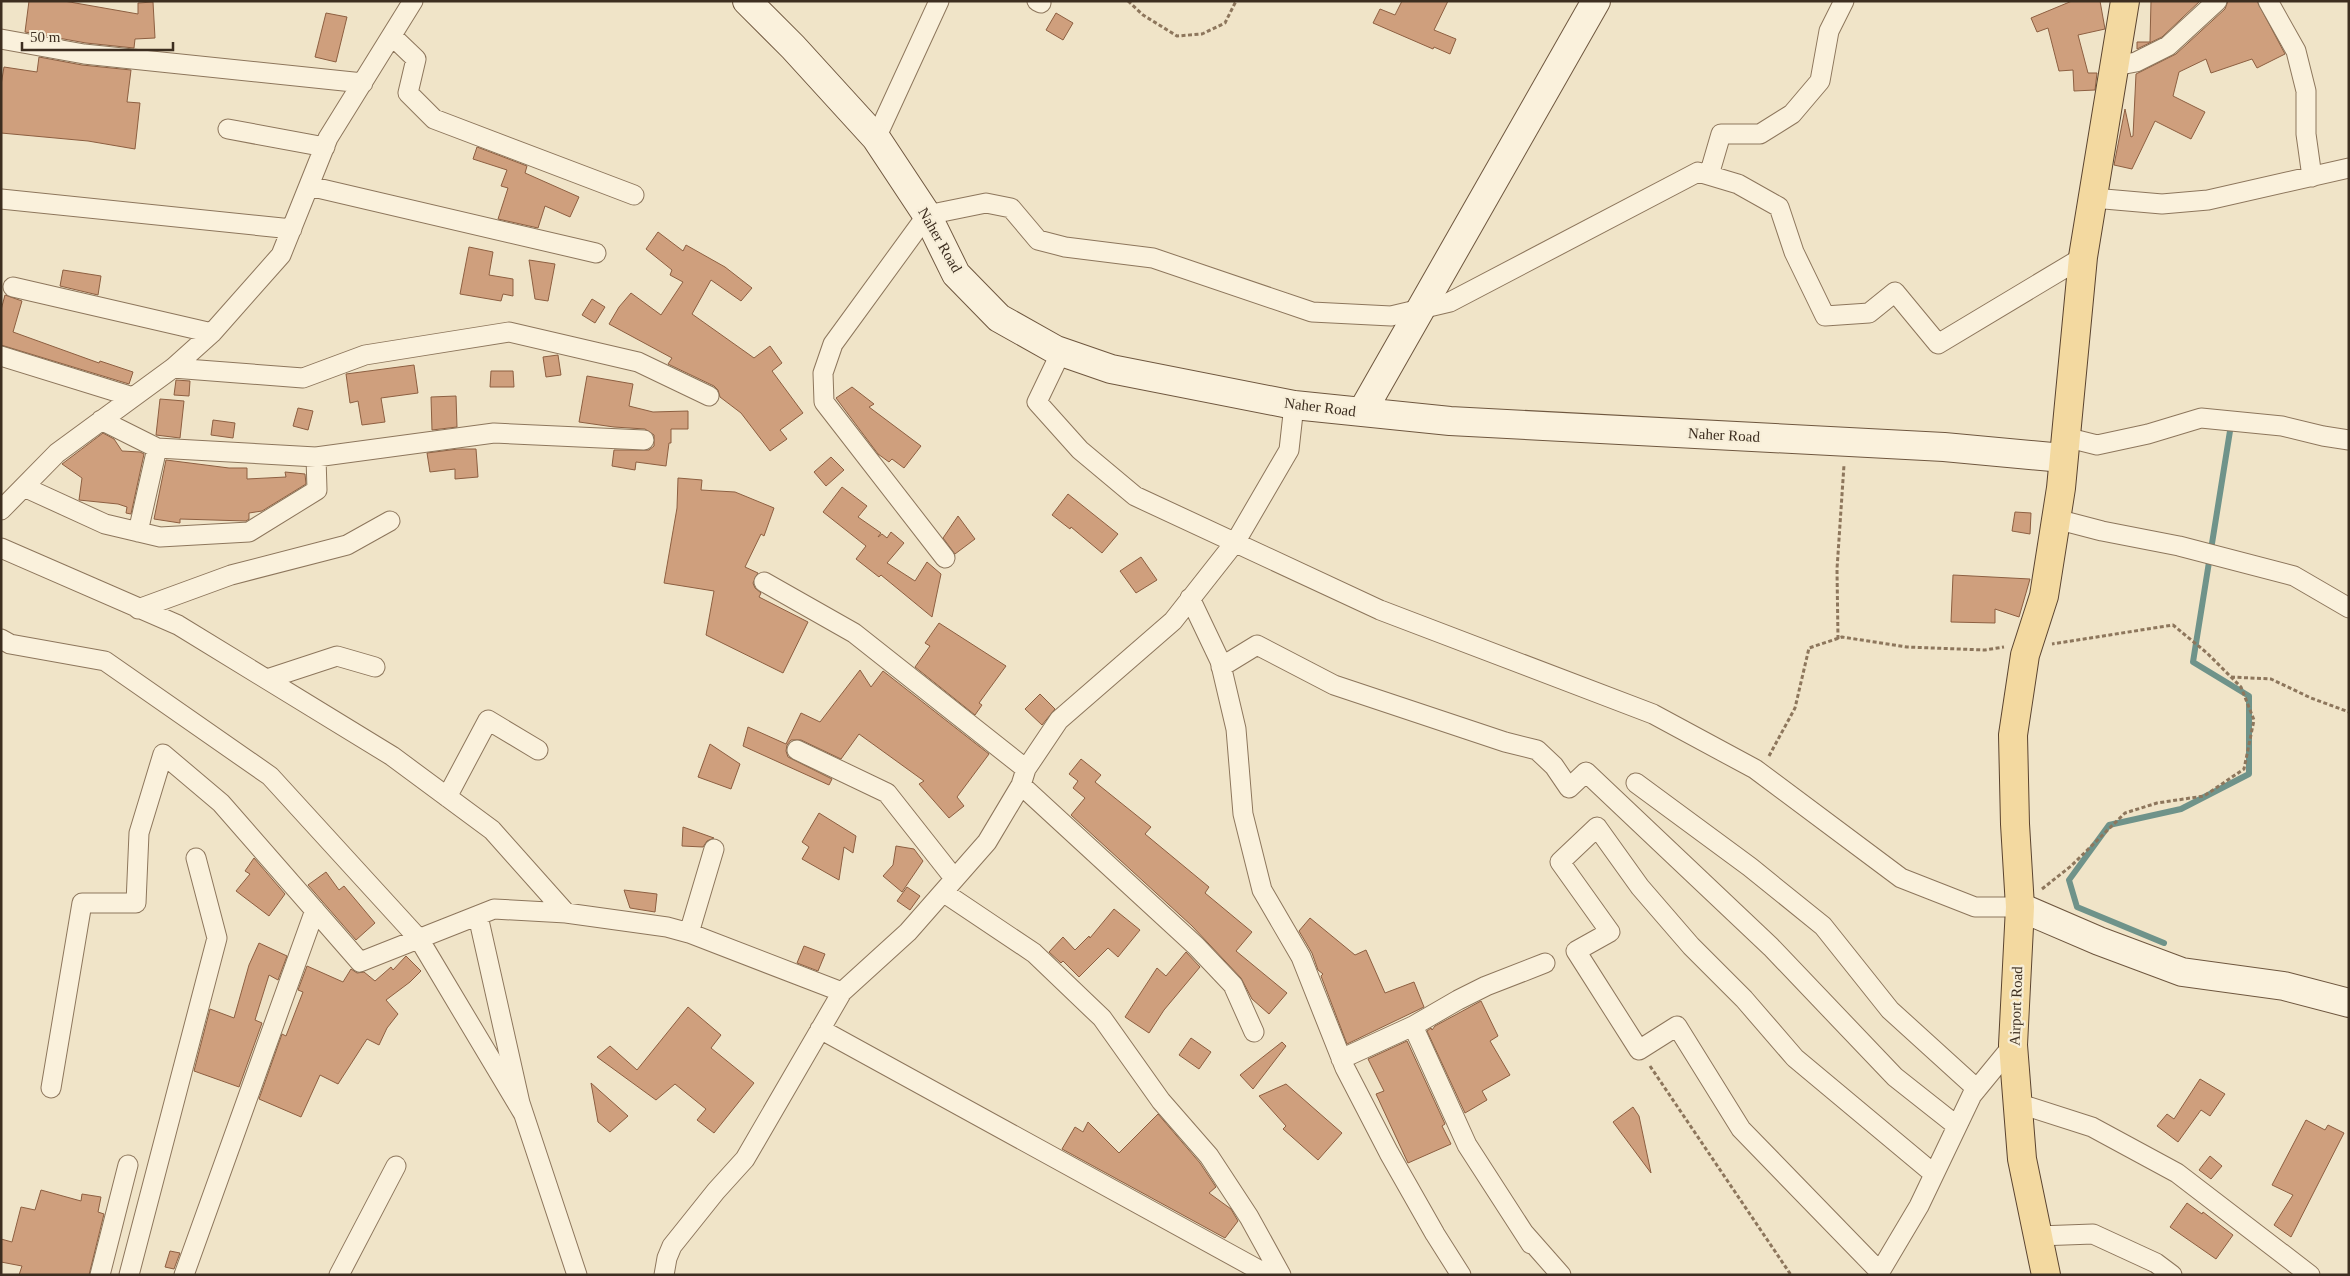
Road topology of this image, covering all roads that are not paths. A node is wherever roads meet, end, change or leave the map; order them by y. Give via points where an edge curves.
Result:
1 (413, 1) edge
2 (747, 1) edge
3 (939, 1) edge
4 (1596, 1) edge
5 (1844, 1) edge
6 (2124, 1) edge
7 (2217, 1) edge
8 (2268, 1) edge
9 (392, 36) junction
10 (1, 39) edge
11 (2115, 66) junction
12 (363, 83) junction
13 (228, 129) dead end
14 (876, 138) junction
15 (325, 147) junction
16 (2349, 168) edge
17 (1709, 175) junction
18 (2312, 177) junction
19 (309, 186) junction
20 (634, 195) dead end
21 (2094, 198) junction
22 (1, 199) edge
23 (927, 215) junction
24 (292, 229) junction
25 (596, 253) dead end
26 (2083, 257) junction
27 (13, 287) dead end
28 (1421, 309) junction
29 (212, 333) junction
30 (1061, 352) junction
31 (1, 356) edge
32 (173, 368) junction
33 (709, 396) dead end
34 (133, 397) junction
35 (1294, 405) junction
36 (1362, 412) junction
37 (101, 420) junction
38 (644, 440) dead end
39 (2349, 440) edge
40 (156, 448) junction
41 (2064, 448) junction
42 (316, 457) junction
43 (24, 487) junction
44 (1, 510) edge
45 (2056, 519) junction
46 (390, 521) dead end
47 (138, 532) junction
48 (1236, 542) junction
49 (1, 548) edge
50 (945, 558) dead end
51 (764, 582) dead end
52 (1190, 598) junction
53 (138, 608) junction
54 (2349, 608) edge
55 (1, 639) edge
56 (375, 667) dead end
57 (1221, 667) junction
58 (267, 679) junction
59 (538, 750) dead end
60 (797, 750) dead end
61 (1023, 777) junction
62 (1636, 784) dead end
63 (447, 797) junction
64 (714, 849) dead end
65 (196, 858) dead end
66 (948, 885) junction
67 (2020, 907) junction
68 (315, 910) junction
69 (566, 913) junction
70 (478, 916) junction
71 (689, 933) junction
72 (419, 938) junction
73 (1545, 963) dead end
74 (842, 992) junction
75 (2349, 1003) edge
76 (1413, 1026) junction
77 (820, 1029) junction
78 (1254, 1032) dead end
79 (2013, 1045) junction
80 (1341, 1059) junction
81 (51, 1088) dead end
82 (1977, 1089) junction
83 (2018, 1104) junction
84 (523, 1113) junction
85 (1957, 1126) junction
86 (128, 1166) dead end
87 (396, 1166) dead end
88 (1934, 1174) junction
89 (2038, 1236) junction
90 (1879, 1273) edge
91 (664, 1274) edge
92 (100, 1275) edge
93 (128, 1275) edge
94 (184, 1275) edge
95 (339, 1275) edge
96 (577, 1275) edge
97 (1268, 1275) edge
98 (1281, 1275) edge
99 (1461, 1275) edge
100 (1561, 1275) edge
101 (2046, 1275) edge
102 (2172, 1275) edge
103 (2310, 1275) edge

1 - 9 street
2 - 14 main road, Naher Road
3 - 14 street
4 - 28 main road
5 - 17 street via 1829,31 1820,81 1792,114 1760,134 1722,134
6 - 11 main road, Airport Road
7 - 11 street via 2168,46 2136,62
8 - 18 street via 2296,51 2306,91 2306,134
9 - 12 street
9 - 20 street via 416,60 408,93 434,119
10 - 12 street via 84,54
11 - 21 main road, Airport Road
12 - 15 street
13 - 15 street
14 - 23 main road, Naher Road
15 - 19 street
16 - 18 street
17 - 26 street via 1738,184 1779,206 1794,252 1825,316 1869,313 1894,292 1938,344
17 - 28 street via 1698,172 1450,302
18 - 21 street via 2208,200 2162,204
19 - 24 street
19 - 25 street
21 - 26 main road, Airport Road
22 - 24 street
23 - 28 street via 986,203 1011,208 1038,240 1065,247 1153,258 1312,312 1391,316
23 - 30 main road, Naher Road via 956,274 1000,318
23 - 50 street via 833,344 823,373 824,402
24 - 29 street via 281,255
26 - 41 main road, Airport Road
27 - 29 street
28 - 36 main road
29 - 32 street
30 - 35 main road, Naher Road via 1112,368
30 - 48 street via 1037,402 1080,450 1135,496
31 - 34 street
32 - 33 street via 303,378 365,355 509,332 638,362
32 - 34 street
34 - 37 street
35 - 36 main road, Naher Road
35 - 48 street via 1289,450
36 - 41 main road, Naher Road via 1450,421 1846,442
37 - 40 street
37 - 43 street via 57,453
38 - 42 street via 494,433
39 - 41 street via 2282,426 2201,418 2148,434
40 - 42 street
40 - 47 street
41 - 45 main road, Airport Road
42 - 47 street via 317,490 249,532 160,537
43 - 44 street
43 - 47 street via 105,524
45 - 54 street via 2294,576
45 - 67 main road, Airport Road via 2044,596 2025,655 2013,735
46 - 53 street via 347,545 231,575
48 - 52 street
48 - 67 street via 1380,610 1653,714 1760,773 1901,878 1975,907
49 - 53 street
51 - 61 street via 854,633
52 - 57 street
52 - 61 street via 1173,620 1059,720
53 - 58 street via 178,625
55 - 72 street via 10,644 105,661 270,776
56 - 58 street via 337,656
57 - 80 street via 1236,729 1243,814 1262,890 1301,957
57 - 85 street via 1258,645 1334,685 1537,750 1554,766 1569,788 1586,772 1771,947 1895,1076
58 - 63 street via 392,756
59 - 63 street via 488,720
60 - 66 street via 887,793
61 - 66 street via 987,842
61 - 78 street via 1233,985
62 - 82 street via 1750,867 1823,926 1890,1010
63 - 69 street via 492,830
64 - 71 street
65 - 93 street via 217,938
66 - 74 street via 908,932
66 - 98 street via 1034,953 1102,1018 1162,1101 1209,1156 1249,1217
67 - 75 main road via 2182,972 2284,986
67 - 79 main road, Airport Road
68 - 72 street via 360,962
68 - 81 street via 221,803 163,754 139,833 136,903 82,903
68 - 94 street
69 - 70 street via 494,910
69 - 71 street via 667,926
70 - 72 street
70 - 84 street
71 - 74 street
72 - 84 street
73 - 76 street via 1458,1000
74 - 77 street
76 - 80 street
76 - 100 street via 1467,1144 1527,1238
77 - 91 street via 745,1159 672,1246
77 - 97 street
79 - 82 street
79 - 83 main road, Airport Road
80 - 99 street via 1393,1162
82 - 85 street
83 - 89 main road, Airport Road via 2022,1159
83 - 103 street via 2092,1127 2177,1173
84 - 96 street
85 - 88 street
86 - 92 street
87 - 95 street
88 - 90 street
88 - 90 street via 1795,1058 1640,887 1597,827 1560,862 1610,932 1576,951 1639,1050 1677,1026 1741,1129
89 - 101 main road, Airport Road
89 - 102 street via 2093,1234 2156,1263

